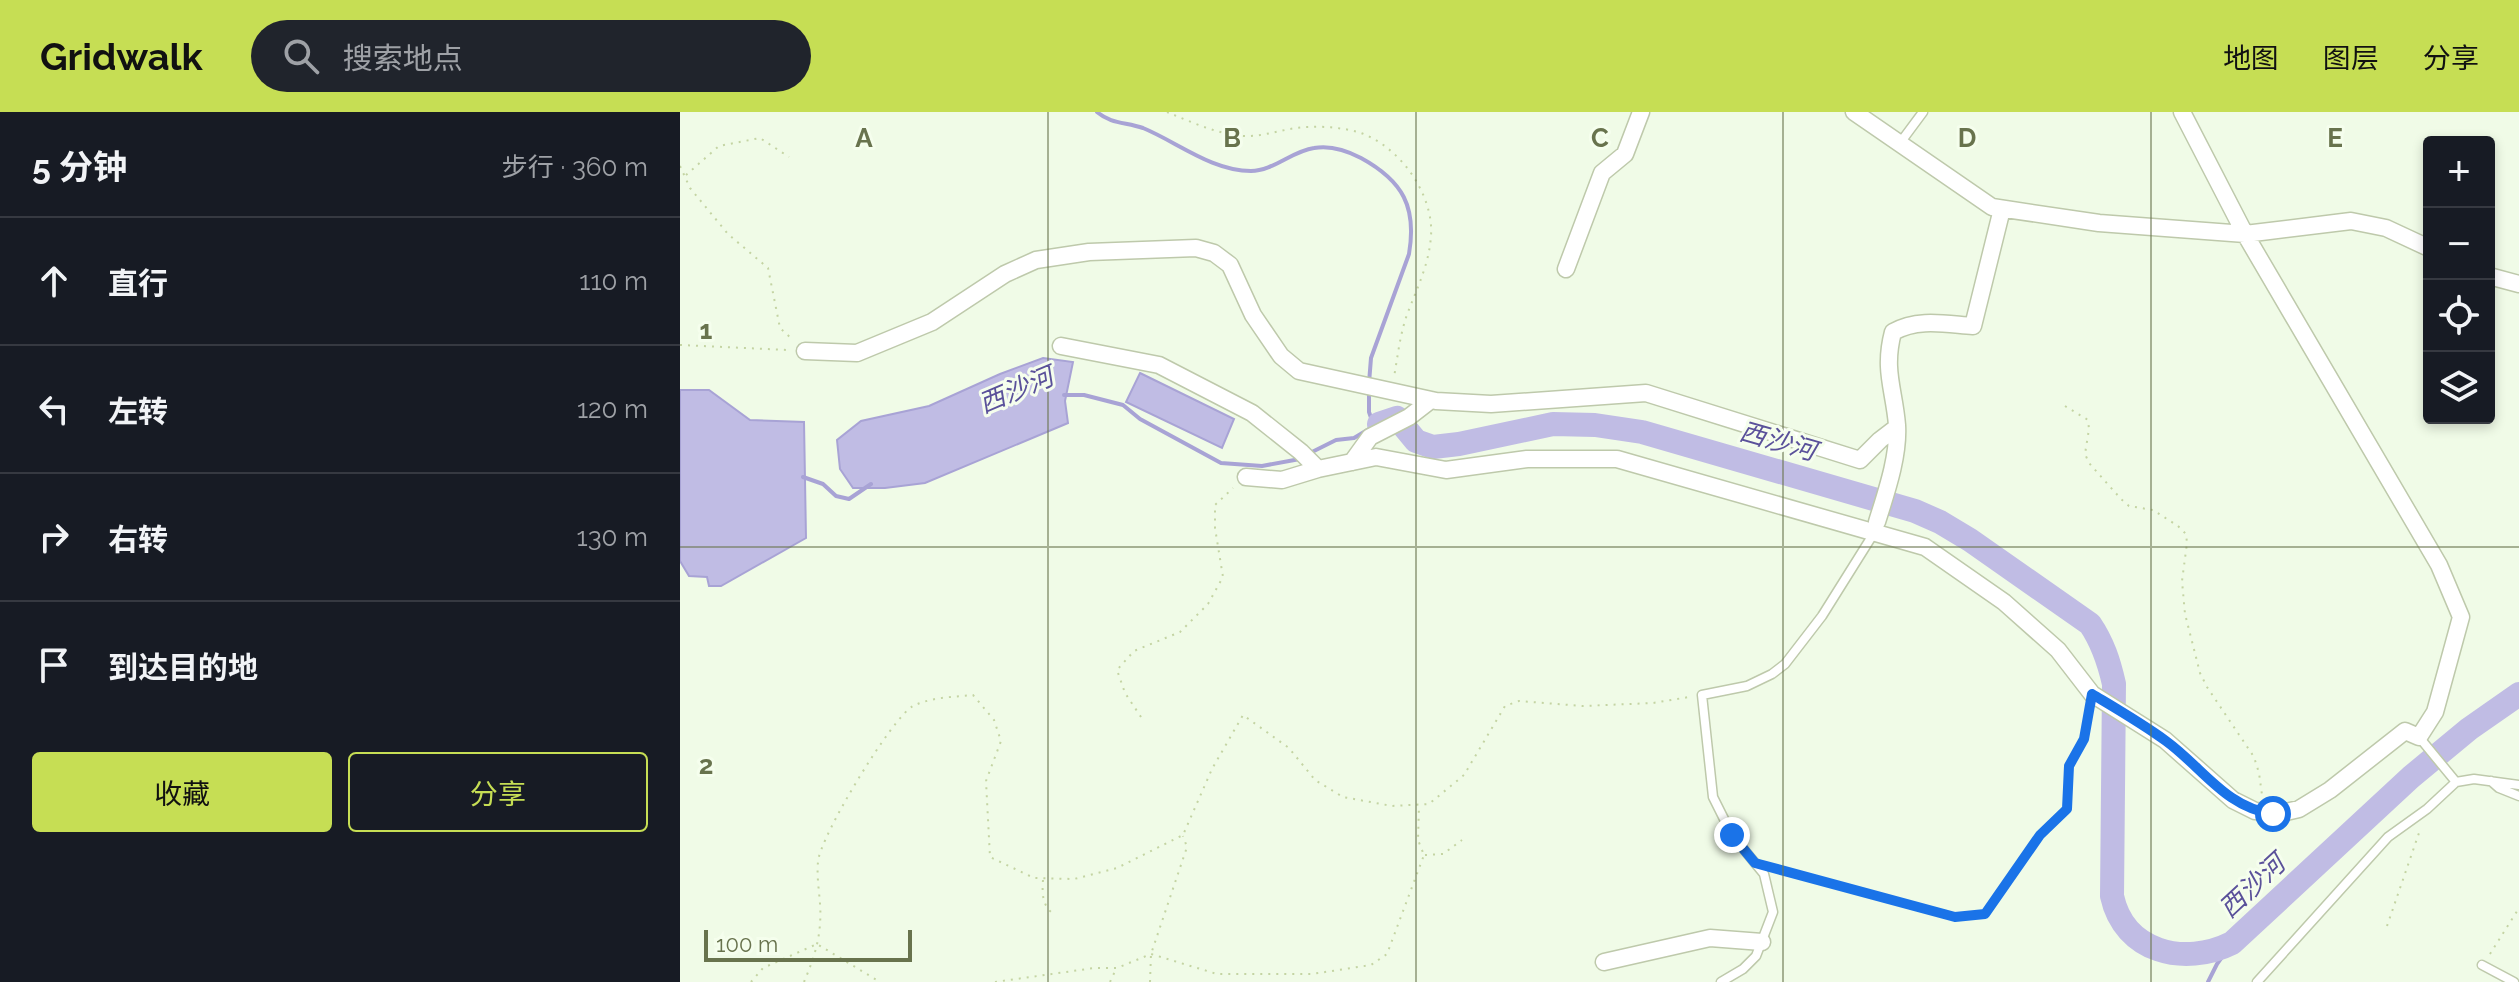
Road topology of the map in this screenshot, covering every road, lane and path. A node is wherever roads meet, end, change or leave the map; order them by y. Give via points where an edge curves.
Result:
1 (1167, 112) edge
2 (1641, 112) edge
3 (1854, 112) edge
4 (1923, 112) edge
5 (2182, 112) edge
6 (1900, 144) junction
7 (789, 157) dead end
8 (680, 166) edge
9 (685, 176) junction
10 (2002, 209) junction
11 (2245, 234) junction
12 (2423, 245) edge
13 (1566, 269) dead end
14 (2495, 278) edge
15 (2519, 284) edge
16 (680, 345) edge
17 (1061, 346) dead end
18 (805, 351) junction
19 (1392, 390) junction
20 (1431, 400) junction
21 (2065, 406) dead end
22 (1897, 427) junction
23 (1352, 462) junction
24 (1318, 469) junction
25 (1246, 477) joint
26 (1876, 527) junction
27 (2092, 694) junction
28 (1702, 695) junction
29 (1141, 717) dead end
30 (2419, 737) junction
31 (2454, 780) junction
32 (2490, 781) junction
33 (2519, 785) edge
34 (2519, 796) edge
35 (1419, 804) junction
36 (2427, 809) junction
37 (2264, 812) junction
38 (1183, 835) junction
39 (1462, 840) dead end
40 (1424, 855) junction
41 (1755, 863) junction
42 (1043, 878) junction
43 (2519, 908) edge
44 (1055, 915) dead end
45 (2387, 926) dead end
46 (1762, 942) junction
47 (817, 944) junction
48 (1151, 954) junction
49 (1604, 962) dead end
50 (2484, 966) joint
51 (1117, 968) junction
52 (751, 982) edge
53 (804, 982) edge
54 (880, 982) edge
55 (995, 982) edge
56 (1110, 982) edge
57 (1150, 982) edge
58 (1721, 982) edge
59 (2257, 982) edge
60 (2514, 982) edge

1 - 19 path via 1240,135 1308,126 1358,132 1404,166 1427,202 1431,233 1427,265 1403,328
2 - 13 street via 1625,154 1602,173
3 - 6 street
4 - 6 lane
5 - 11 street
6 - 10 street
7 - 9 path via 760,138 719,146
8 - 9 path
9 - 18 path via 728,234 768,268 780,328
10 - 11 street
10 - 22 street via 1973,326 1922,323 1893,332 1888,369
11 - 12 street via 2351,221 2386,228
11 - 30 street via 2439,565 2461,617 2435,712
14 - 15 street
16 - 18 path
17 - 24 street via 1159,365 1252,413
18 - 19 street via 857,353 932,322 1036,260 1089,252 1196,248 1230,265 1253,315 1281,356 1299,371
19 - 20 street
20 - 22 street via 1491,404 1646,393 1860,460
20 - 23 street via 1370,437
21 - 37 path via 2088,420 2085,454 2121,499 2129,506 2153,510 2186,534 2182,581 2187,628 2203,679 2254,757
22 - 26 street via 1891,477
23 - 24 street
23 - 26 street via 1376,457 1446,470 1527,459 1617,459
24 - 25 street via 1282,480
25 - 29 path via 1215,505 1223,577 1208,604 1180,632 1134,651 1117,670
26 - 27 street via 1925,547 2004,602 2058,650
26 - 28 lane via 1822,616 1785,664 1747,686
27 - 37 street via 2176,749 2233,800
27 - 41 path via 2084,739 2069,766 2067,809 2040,835 1985,914 1955,917
28 - 35 path via 1653,703 1583,706 1519,701 1505,706 1464,775 1429,804
28 - 41 lane via 1713,797 1732,835
30 - 31 lane
30 - 37 street via 2405,731 2299,809
31 - 32 lane
31 - 36 lane
32 - 33 lane
32 - 34 lane
35 - 38 path via 1392,806 1343,797 1315,780 1289,748 1243,715
35 - 40 path via 1418,840
36 - 45 path
36 - 59 lane via 2388,837
38 - 42 path via 1117,868 1074,879
38 - 48 path via 1187,847
39 - 40 path via 1443,854
40 - 48 path via 1387,954 1371,965 1312,974 1217,974
41 - 46 lane via 1764,874 1773,912
42 - 44 path via 1042,896
42 - 47 path via 990,857 986,781 1001,741 994,720 973,695 934,699 909,707 839,809 817,859
43 - 50 path
46 - 49 street via 1710,938
46 - 58 lane via 1750,963
47 - 52 path via 763,968
47 - 53 path
47 - 54 path
48 - 51 path
48 - 57 path
50 - 60 lane
51 - 55 path
51 - 56 path

